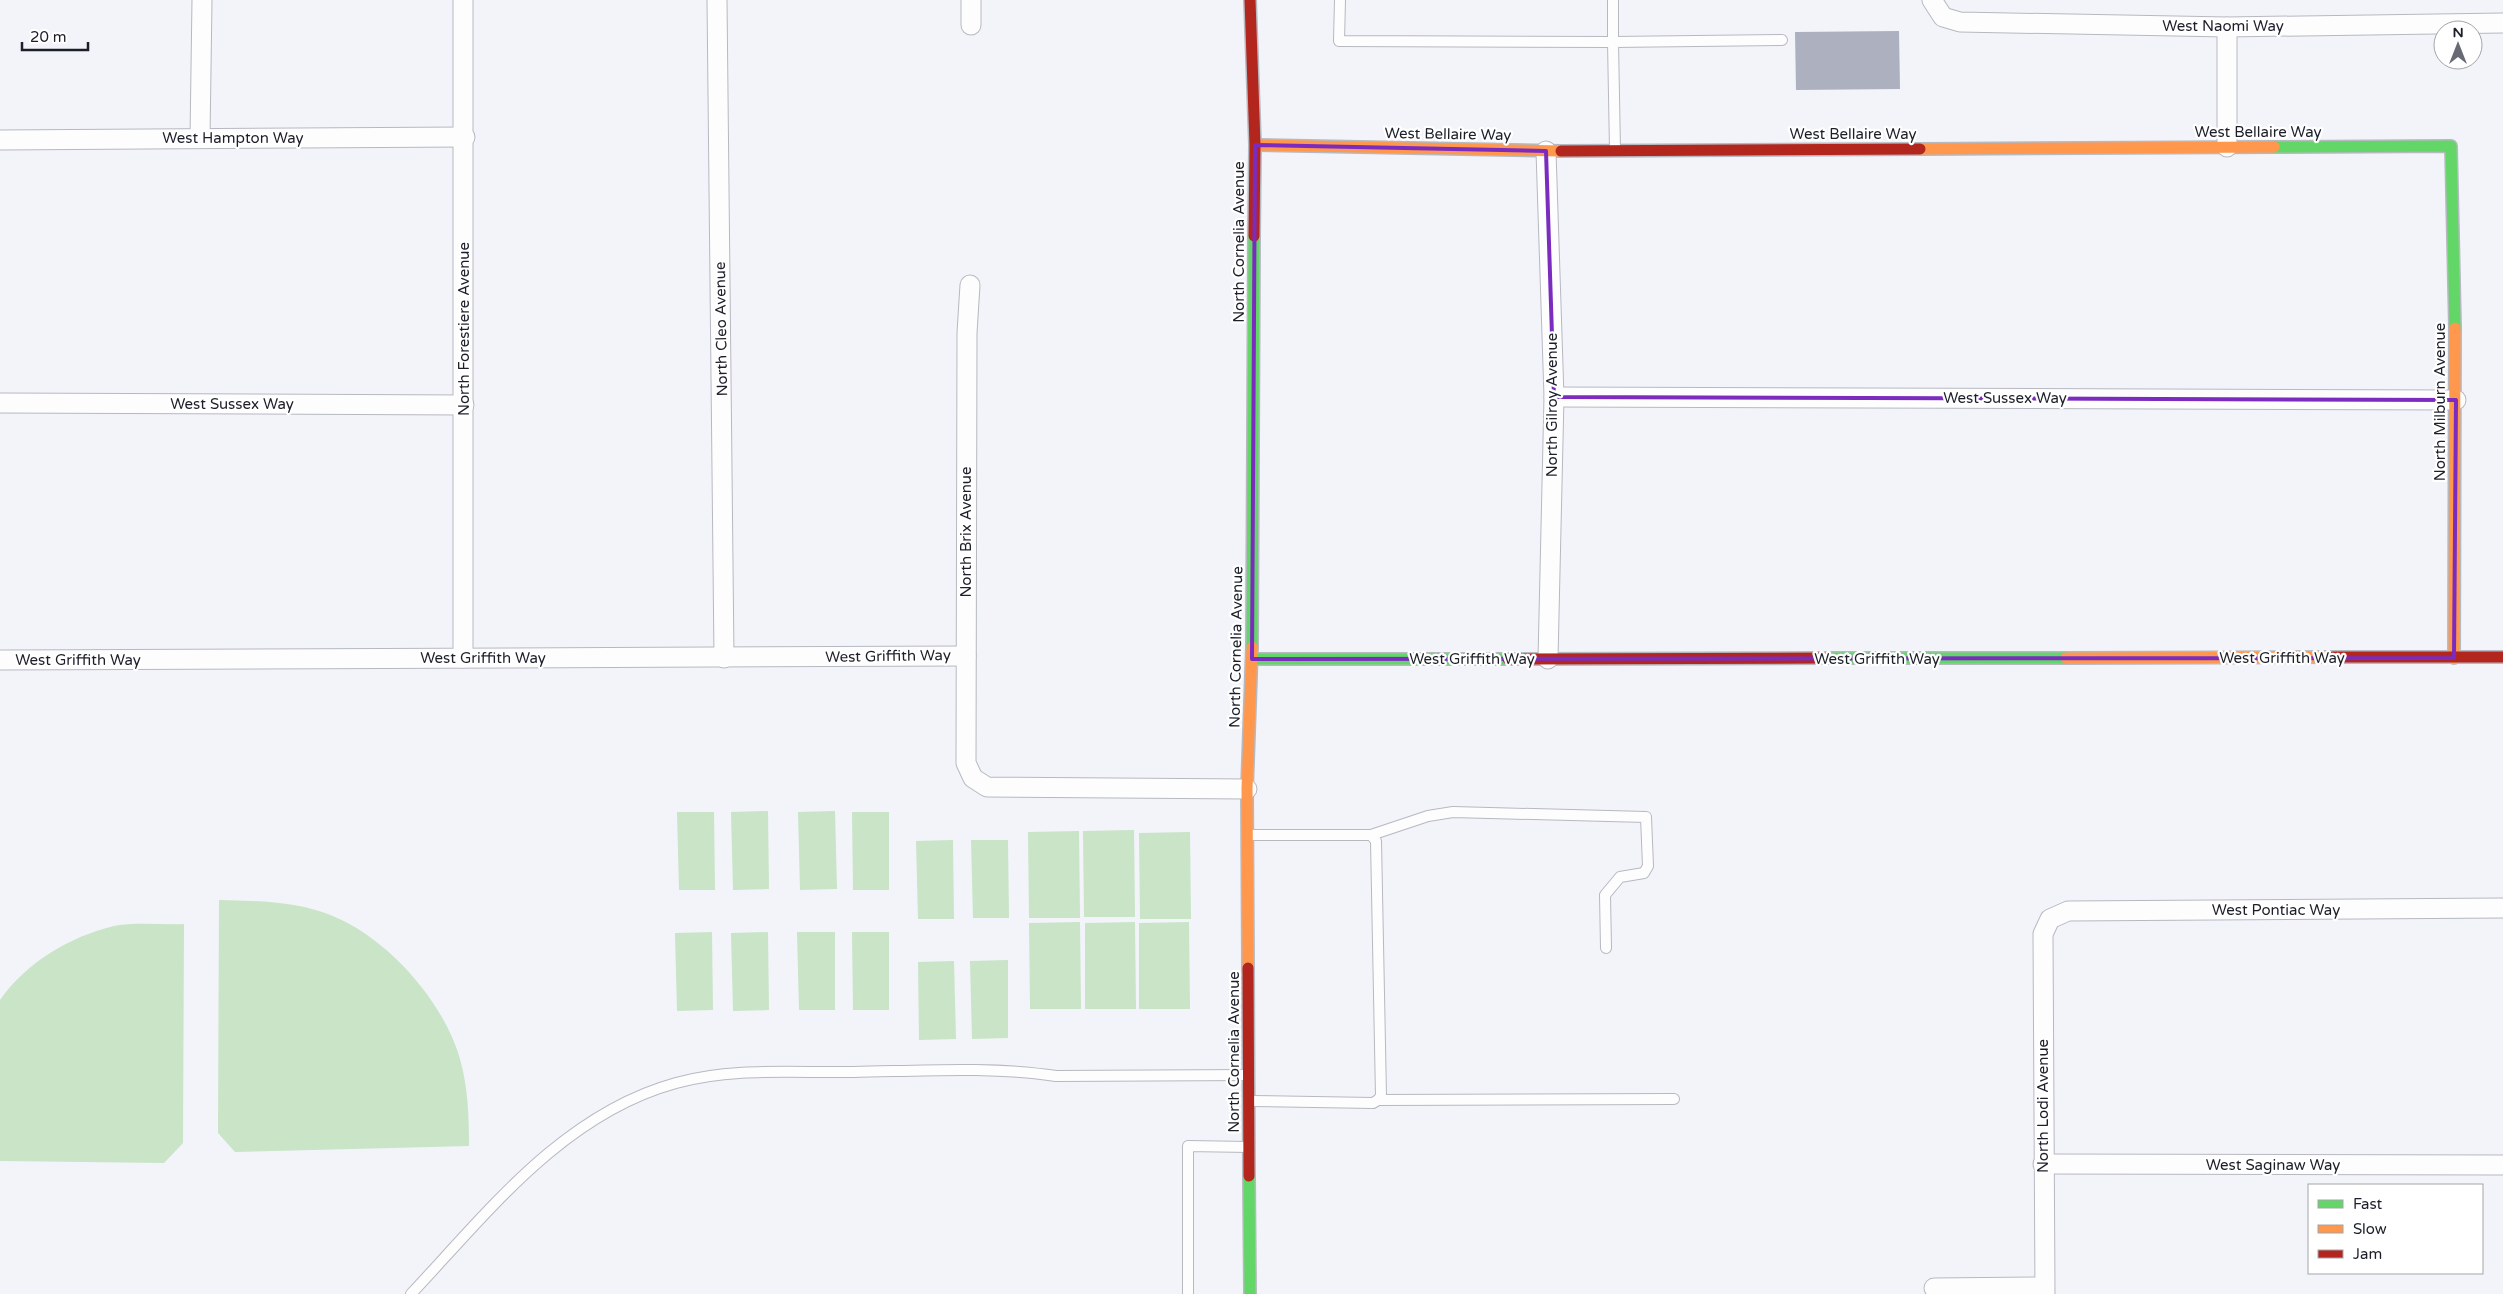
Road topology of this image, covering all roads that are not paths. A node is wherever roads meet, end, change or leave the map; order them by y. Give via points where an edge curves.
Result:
1 (202, 0) edge
2 (463, 0) edge
3 (717, 0) edge
4 (971, 0) edge
5 (1250, 0) edge
6 (1340, 0) edge
7 (1612, 0) edge
8 (1932, 0) edge
9 (2503, 24) edge
10 (971, 25) dead end
11 (2227, 27) junction
12 (1782, 40) dead end
13 (1614, 42) junction
14 (465, 137) junction
15 (200, 138) junction
16 (0, 140) edge
17 (1255, 145) junction
18 (2451, 146) joint
19 (2227, 147) junction
20 (1615, 150) junction
21 (1546, 151) junction
22 (970, 284) dead end
23 (1554, 397) junction
24 (2456, 400) junction
25 (0, 403) edge
26 (464, 405) junction
27 (966, 656) junction
28 (2503, 657) edge
29 (463, 658) junction
30 (724, 658) junction
31 (2454, 658) junction
32 (1252, 659) junction
33 (1548, 659) junction
34 (0, 660) edge
35 (1248, 788) junction
36 (1248, 834) junction
37 (1371, 835) junction
38 (2503, 908) edge
39 (2050, 919) joint
40 (1606, 948) dead end
41 (1250, 1075) junction
42 (1674, 1099) dead end
43 (1378, 1100) junction
44 (1250, 1101) junction
45 (1250, 1147) junction
46 (2043, 1164) junction
47 (2503, 1165) edge
48 (1934, 1288) dead end
49 (2044, 1291) edge
50 (412, 1294) edge
51 (1188, 1294) edge
52 (1250, 1294) edge

1 - 15 street
2 - 14 street, North Forestiere Avenue
3 - 30 street, North Cleo Avenue
4 - 10 street
5 - 17 street, North Cornelia Avenue
6 - 13 lane via 1339,41
7 - 13 lane
8 - 11 street, West Naomi Way via 1943,17 1960,22
9 - 11 street, West Naomi Way
11 - 19 street
12 - 13 lane
13 - 20 lane
14 - 15 street, West Hampton Way
14 - 26 street, North Forestiere Avenue
15 - 16 street, West Hampton Way
17 - 21 street, West Bellaire Way
17 - 32 street, North Cornelia Avenue
18 - 19 street, West Bellaire Way
18 - 24 street, North Milburn Avenue
19 - 20 street, West Bellaire Way
20 - 21 street, West Bellaire Way
21 - 23 street, North Gilroy Avenue
22 - 27 street, North Brix Avenue
23 - 24 street, West Sussex Way
23 - 33 street, North Gilroy Avenue
24 - 31 street, North Milburn Avenue
25 - 26 street, West Sussex Way
26 - 29 street, North Forestiere Avenue
27 - 30 street, West Griffith Way
27 - 35 street, North Brix Avenue via 966,763 972,778 987,787
28 - 31 street, West Griffith Way
29 - 30 street, West Griffith Way
29 - 34 street, West Griffith Way
31 - 33 street, West Griffith Way
32 - 33 street, West Griffith Way
32 - 35 street, North Cornelia Avenue
35 - 36 street, North Cornelia Avenue
36 - 37 lane
36 - 41 street, North Cornelia Avenue
37 - 40 lane via 1428,816 1453,812 1646,817 1648,866 1644,872 1620,876 1605,895
37 - 43 lane via 1376,841 1381,1096
38 - 39 street, West Pontiac Way via 2068,911
39 - 46 street, North Lodi Avenue via 2043,934
41 - 44 street, North Cornelia Avenue
41 - 50 lane via 1056,1076 1031,1072 915,1071 728,1074 676,1083 597,1117 551,1150 518,1180
42 - 43 lane
43 - 44 lane via 1373,1103
44 - 45 street, North Cornelia Avenue
45 - 51 lane via 1188,1146
45 - 52 street, North Cornelia Avenue
46 - 47 street, West Saginaw Way
46 - 49 street, North Lodi Avenue
48 - 49 street

